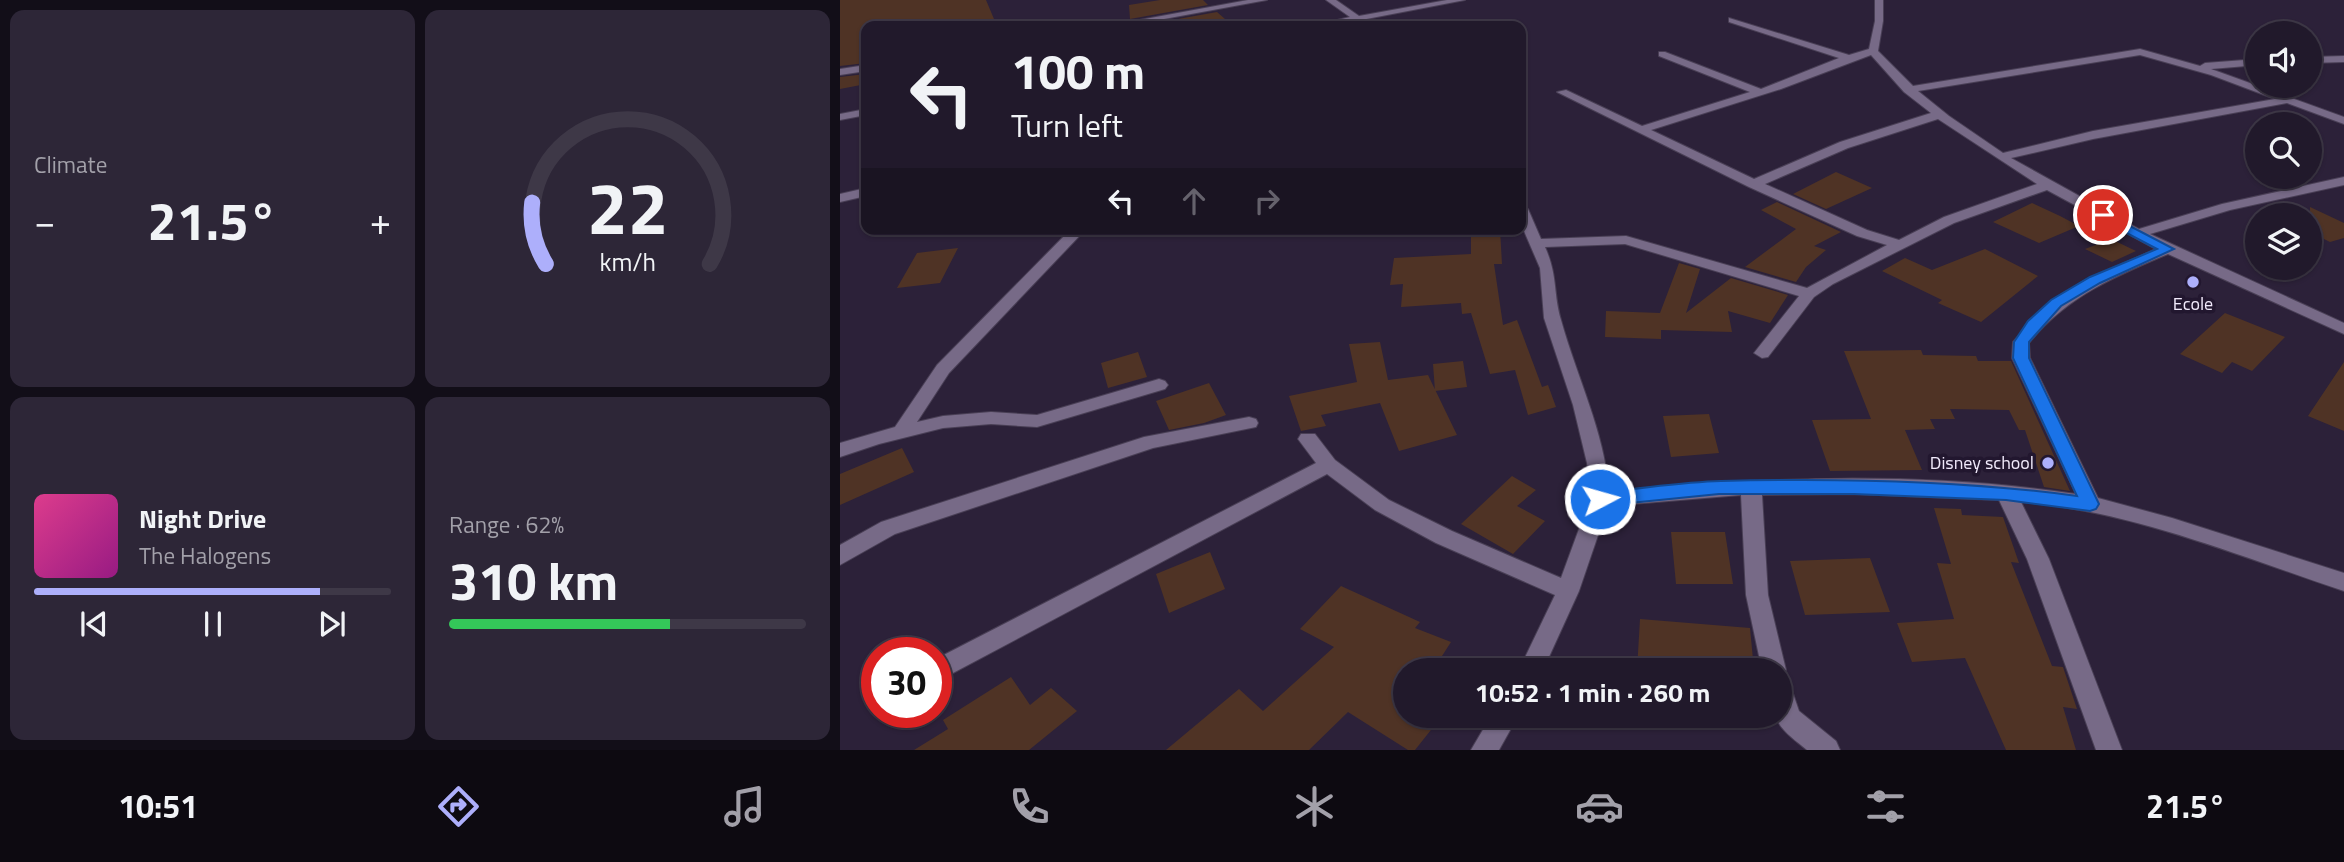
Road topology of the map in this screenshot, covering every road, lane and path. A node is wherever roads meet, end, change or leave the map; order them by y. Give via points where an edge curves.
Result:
1 (1264, 0) edge
2 (1330, 0) edge
3 (1879, 0) edge
4 (1455, 1) edge
5 (1357, 18) junction
6 (1732, 20) dead end
7 (1141, 21) edge
8 (1342, 21) edge
9 (1873, 51) junction
10 (1662, 54) dead end
11 (1851, 59) junction
12 (2344, 59) edge
13 (2322, 60) edge
14 (2245, 63) edge
15 (2195, 67) junction
16 (861, 69) edge
17 (840, 72) edge
18 (1908, 90) junction
19 (1562, 92) dead end
20 (1760, 92) junction
21 (2287, 100) junction
22 (861, 113) edge
23 (1938, 116) junction
24 (840, 117) edge
25 (2344, 121) edge
26 (1640, 130) junction
27 (2002, 157) junction
28 (2344, 181) edge
29 (1754, 184) junction
30 (2047, 185) junction
31 (861, 193) edge
32 (840, 198) edge
33 (1526, 220) edge
34 (2136, 234) junction
35 (1073, 235) edge
36 (1536, 243) junction
37 (1898, 244) junction
38 (2168, 249) junction
39 (1809, 294) junction
40 (2344, 329) edge
41 (1762, 354) dead end
42 (1159, 385) dead end
43 (1249, 423) dead end
44 (901, 432) junction
45 (1308, 439) dead end
46 (840, 450) edge
47 (1328, 466) junction
48 (1751, 488) junction
49 (2006, 493) junction
50 (1600, 499) junction
51 (2090, 504) junction
52 (840, 556) edge
53 (2344, 582) edge
54 (1568, 592) junction
55 (1537, 658) edge
56 (1771, 658) edge
57 (952, 663) edge
58 (1792, 721) edge
59 (1498, 728) edge
60 (1485, 750) edge
61 (1827, 750) edge
62 (2109, 750) edge

1 - 7 street
2 - 5 street
3 - 9 street
4 - 5 street
5 - 8 street
6 - 11 street
9 - 11 street
9 - 18 street
10 - 20 street
11 - 20 street
12 - 13 street
14 - 15 street
15 - 18 street via 2133,52
15 - 21 street
16 - 17 street
18 - 23 street
19 - 26 street
20 - 26 street
21 - 25 street
21 - 27 street via 2092,135
22 - 24 street
23 - 27 street
23 - 29 street via 1844,145
26 - 29 street
27 - 30 street
28 - 34 street via 2227,207
29 - 37 street via 1862,233
30 - 34 street
30 - 37 street via 1981,207
31 - 32 street
33 - 36 street
34 - 38 street
35 - 44 street via 943,369
36 - 39 street via 1626,240
36 - 50 street via 1547,268 1552,318 1597,463
37 - 39 street
38 - 40 street
38 - 51 street via 2095,280 2056,303 2021,342 2021,358
39 - 41 street
42 - 44 street via 1037,421 991,418
43 - 52 street via 1151,442 888,528
44 - 46 street
45 - 47 street
47 - 54 street via 1382,505
47 - 57 street
48 - 49 street
48 - 50 street
48 - 56 street via 1757,595
49 - 51 street
49 - 62 street via 2038,559
50 - 54 street
51 - 53 street
54 - 55 street
58 - 61 street
59 - 60 street

